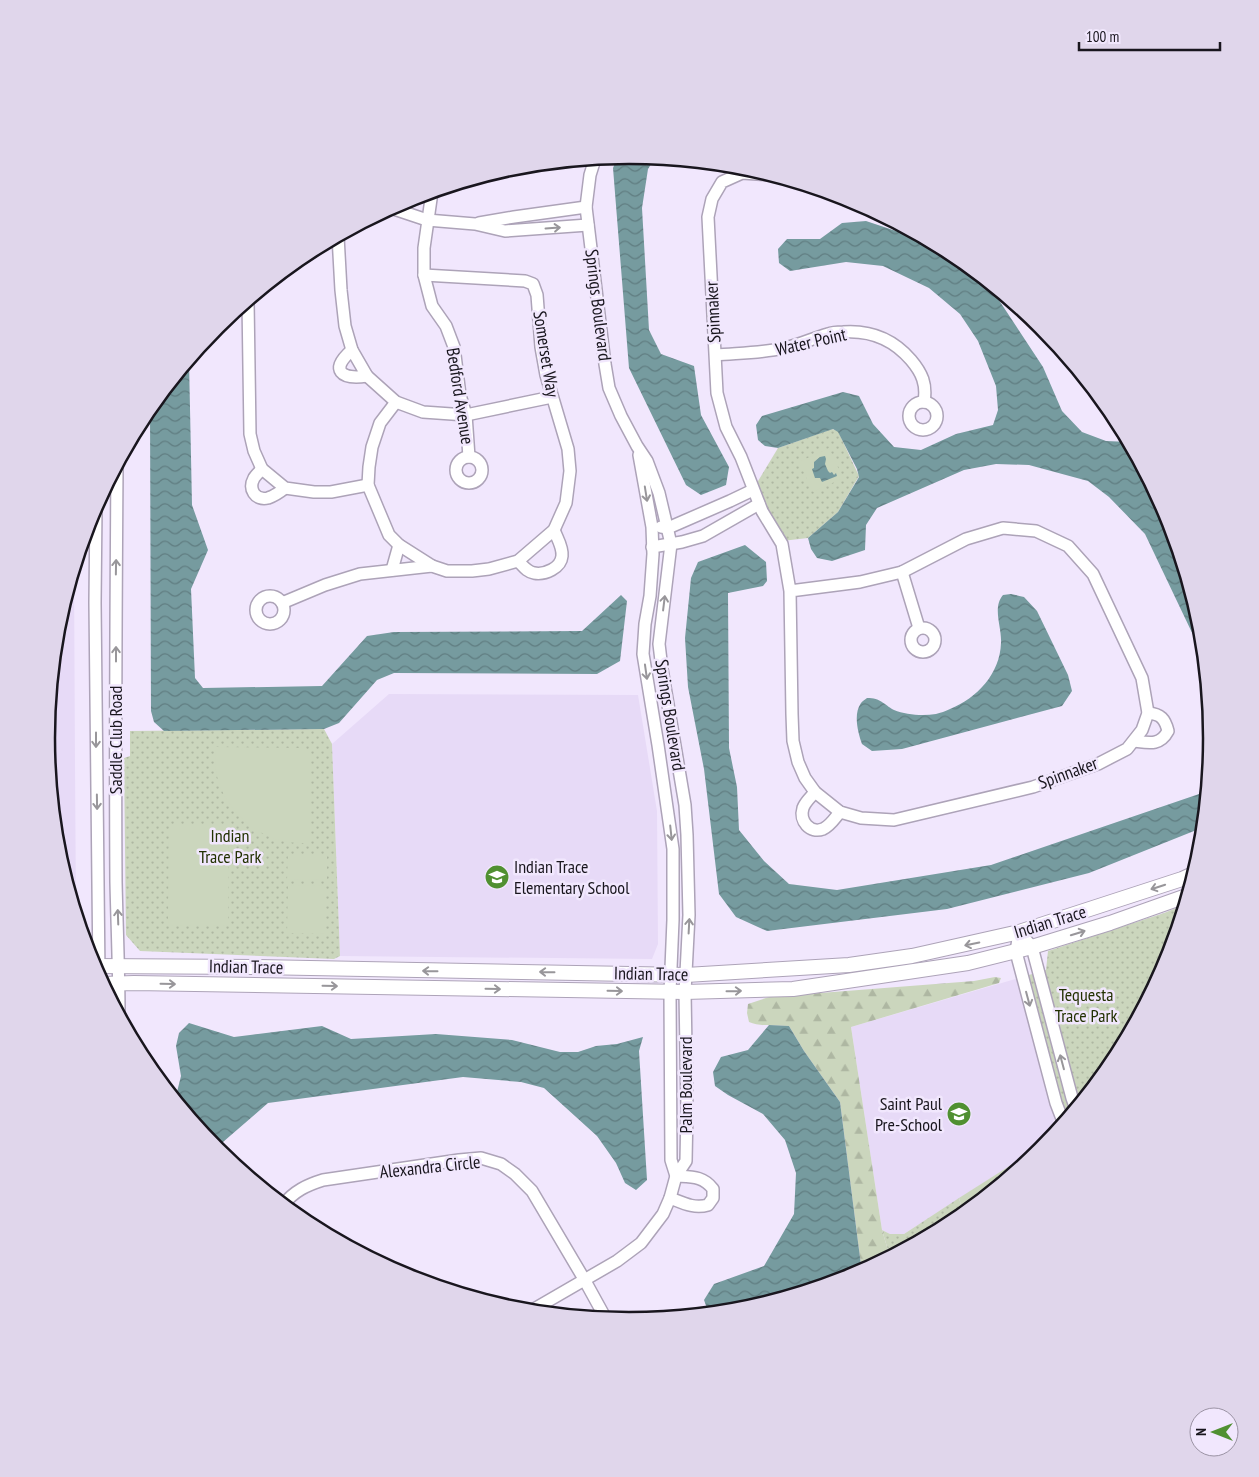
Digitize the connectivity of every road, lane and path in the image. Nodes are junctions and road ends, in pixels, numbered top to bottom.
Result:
1 (593, 165) edge
2 (739, 174) edge
3 (431, 200) edge
4 (586, 207) junction
5 (402, 212) edge
6 (427, 220) junction
7 (475, 224) junction
8 (588, 225) junction
9 (338, 243) edge
10 (424, 275) junction
11 (248, 310) edge
12 (352, 350) junction
13 (716, 355) junction
14 (367, 376) junction
15 (552, 397) junction
16 (396, 402) junction
17 (924, 402) dead end
18 (466, 415) junction
19 (637, 446) junction
20 (469, 457) dead end
21 (262, 469) junction
22 (117, 479) edge
23 (368, 485) junction
24 (285, 488) junction
25 (753, 490) junction
26 (761, 507) junction
27 (96, 527) edge
28 (652, 527) junction
29 (668, 528) junction
30 (554, 530) junction
31 (671, 544) junction
32 (400, 545) junction
33 (652, 547) junction
34 (518, 561) junction
35 (432, 566) junction
36 (392, 570) junction
37 (902, 572) junction
38 (790, 591) junction
39 (282, 603) dead end
40 (919, 628) dead end
41 (1148, 713) junction
42 (1135, 741) junction
43 (815, 792) junction
44 (840, 812) junction
45 (1187, 877) edge
46 (1181, 898) edge
47 (1019, 932) junction
48 (1032, 947) junction
49 (1016, 952) junction
50 (97, 953) edge
51 (119, 966) junction
52 (104, 969) edge
53 (670, 975) junction
54 (686, 975) junction
55 (110, 984) edge
56 (119, 984) junction
57 (670, 992) junction
58 (686, 992) junction
59 (119, 1002) edge
60 (1073, 1102) edge
61 (672, 1108) junction
62 (687, 1109) junction
63 (1061, 1117) edge
64 (676, 1176) junction
65 (670, 1198) junction
66 (288, 1200) edge
67 (584, 1279) junction
68 (540, 1306) edge
69 (602, 1312) edge

1 - 4 street, Springs Boulevard
2 - 13 street, Spinnaker
3 - 6 street, Bedford Avenue
4 - 7 street
4 - 8 street, Springs Boulevard
5 - 6 street
6 - 7 street
6 - 10 street, Bedford Avenue
7 -> 8 street
8 - 19 street, Springs Boulevard
9 - 12 street
10 - 15 street, Somerset Way
10 - 18 street, Bedford Avenue
11 - 21 street
12 - 14 street
12 - 14 street
13 - 17 street, Water Point
13 - 25 street, Spinnaker
14 - 16 street
15 - 18 street
15 - 30 street, Somerset Way
16 - 18 street
16 - 23 street
18 - 20 street, Bedford Avenue
19 -> 28 street, Springs Boulevard
19 - 29 street, Springs Boulevard
21 - 24 street
21 - 24 street
51 -> 22 street, Saddle Club Road
23 - 24 street
23 - 32 street
25 - 26 street, Spinnaker
25 - 29 street
26 - 31 street
26 - 38 street, Spinnaker
27 -> 50 street, Saddle Club Road
28 - 29 street
28 - 33 street, Springs Boulevard
29 - 31 street, Springs Boulevard
30 - 34 street, Somerset Way
30 - 34 street
31 - 33 street
54 -> 31 street, Springs Boulevard
32 - 35 street
32 - 36 street
33 -> 53 street, Springs Boulevard
34 - 35 street, Somerset Way
35 - 36 street, Somerset Way
36 - 39 street, Somerset Way
37 - 38 street
37 - 40 street
37 - 41 street
38 - 43 street, Spinnaker
41 - 42 street, Spinnaker
41 - 42 street
42 - 44 street, Spinnaker
43 - 44 street, Spinnaker
43 - 44 street
45 -> 47 main road, Indian Trace
48 -> 46 main road, Indian Trace
47 - 48 street
47 - 49 street
47 -> 54 main road, Indian Trace
48 - 49 main road, Indian Trace
60 -> 48 street
58 -> 49 main road, Indian Trace
49 -> 63 street
51 - 52 main road, Indian Trace
53 -> 51 main road, Indian Trace
51 - 56 street, Saddle Club Road
53 - 54 main road, Indian Trace
53 - 57 street, Springs Boulevard
54 - 58 street, Springs Boulevard
55 - 56 main road, Indian Trace
56 -> 57 main road, Indian Trace
56 - 59 street, Saddle Club Road
57 - 58 main road, Indian Trace
57 - 61 street, Palm Boulevard
58 - 62 street, Palm Boulevard
61 - 62 street
61 - 64 street, Palm Boulevard
62 - 64 street, Palm Boulevard
64 - 65 street, Palm Boulevard
64 - 65 street
65 - 67 street, Palm Boulevard
66 - 67 street, Alexandra Circle
67 - 68 street, Palm Boulevard
67 - 69 street, Alexandra Circle

